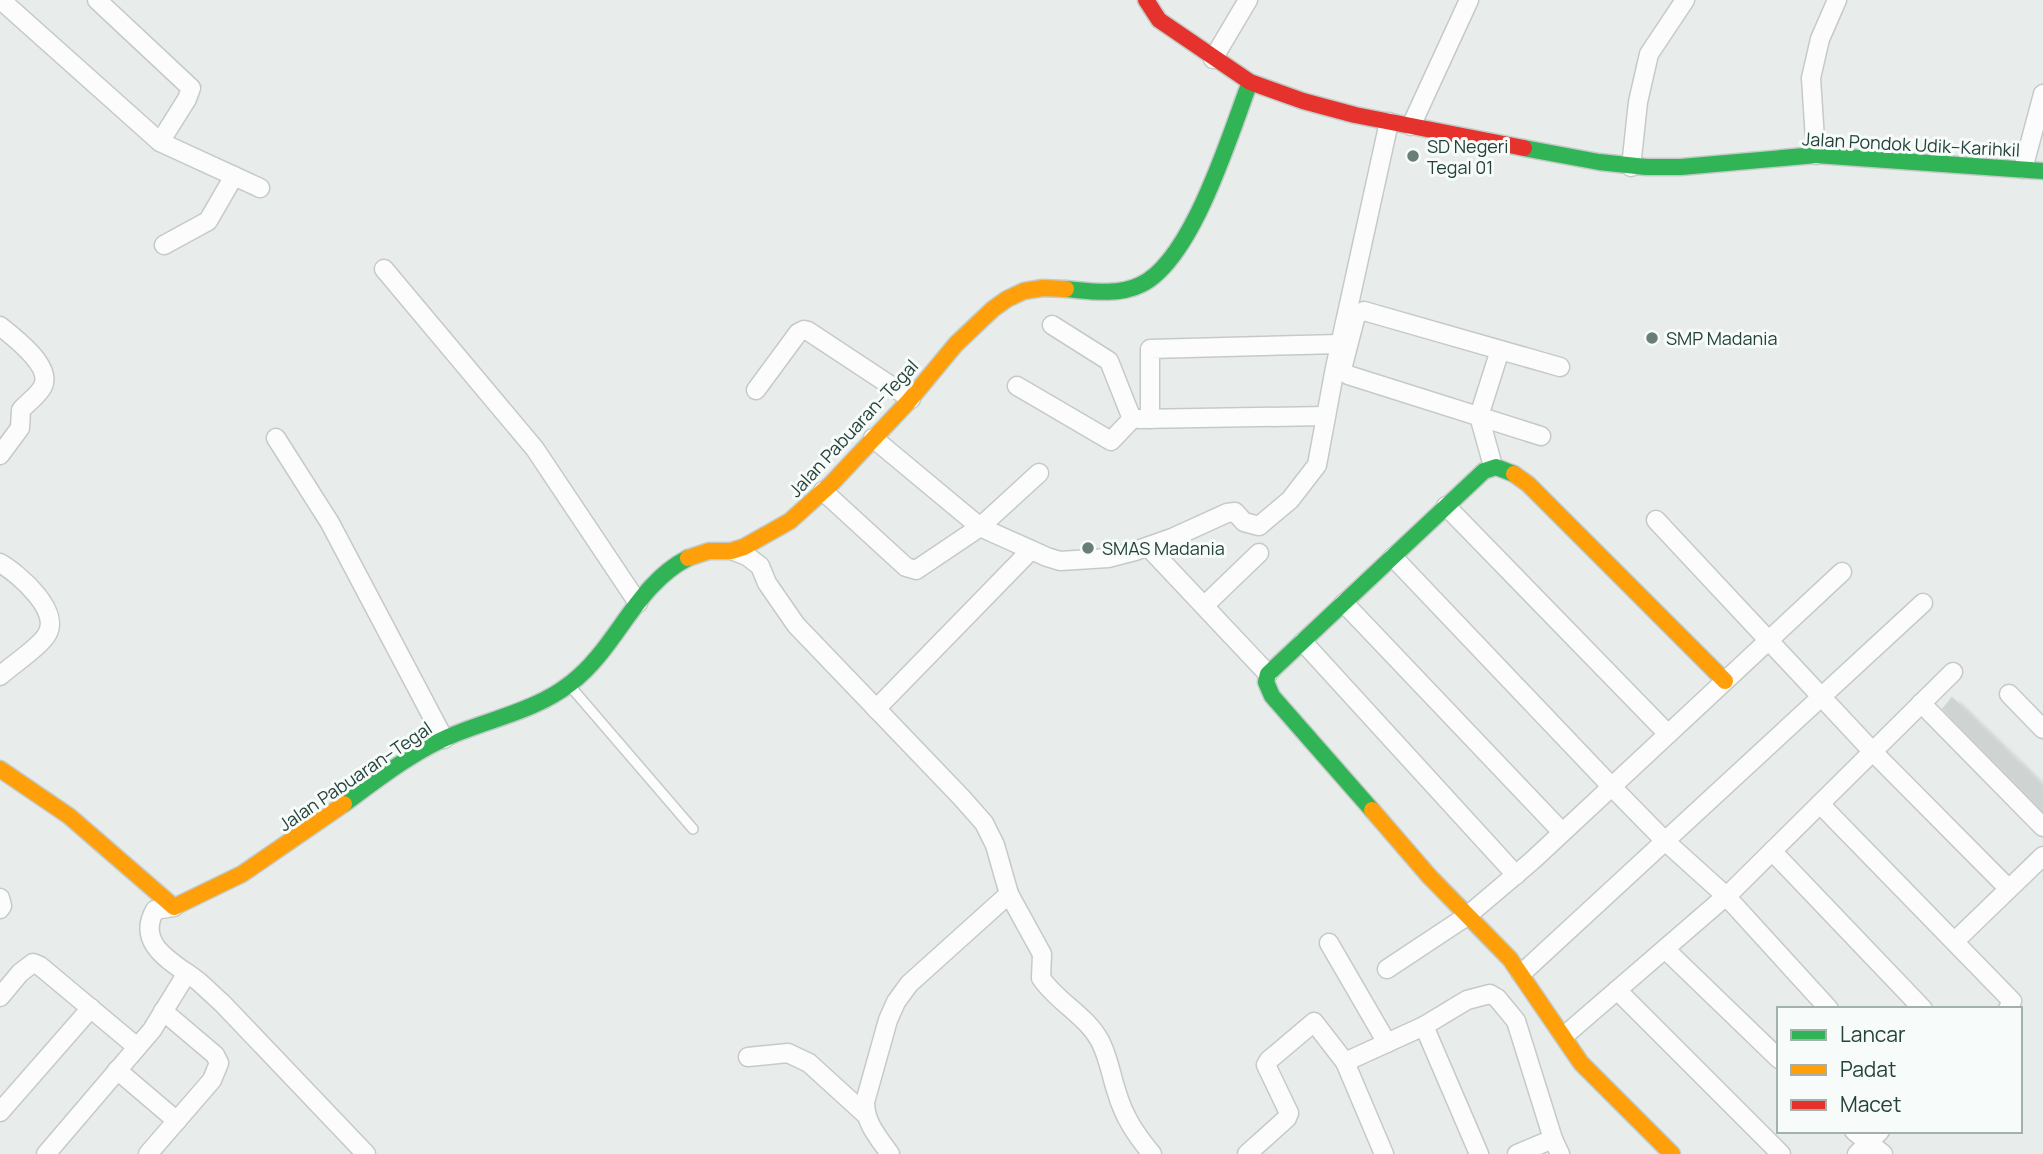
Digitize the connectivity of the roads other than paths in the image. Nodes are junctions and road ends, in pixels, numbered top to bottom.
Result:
1 (97, 0) edge
2 (1146, 0) edge
3 (1248, 0) edge
4 (1469, 0) edge
5 (1685, 0) edge
6 (1837, 0) edge
7 (9, 3) edge
8 (1213, 59) junction
9 (1250, 82) junction
10 (2043, 94) edge
11 (1389, 122) junction
12 (1410, 126) junction
13 (160, 142) junction
14 (1816, 155) junction
15 (1631, 167) junction
16 (2023, 169) junction
17 (2043, 171) edge
18 (234, 176) junction
19 (260, 188) dead end
20 (164, 245) dead end
21 (384, 269) dead end
22 (1052, 325) dead end
23 (0, 326) edge
24 (1340, 344) junction
25 (1500, 350) junction
26 (1560, 367) dead end
27 (1017, 386) dead end
28 (756, 390) dead end
29 (911, 399) junction
30 (1326, 416) junction
31 (1479, 416) junction
32 (1132, 419) junction
33 (1150, 419) junction
34 (1541, 436) dead end
35 (276, 438) dead end
36 (873, 438) junction
37 (0, 455) edge
38 (1493, 466) junction
39 (1039, 473) dead end
40 (823, 491) junction
41 (1446, 506) junction
42 (1656, 520) dead end
43 (980, 527) junction
44 (1031, 550) junction
45 (734, 551) junction
46 (1153, 552) dead end
47 (1259, 553) dead end
48 (1393, 557) junction
49 (0, 564) edge
50 (1842, 572) dead end
51 (638, 603) junction
52 (1344, 603) junction
53 (1923, 603) dead end
54 (1204, 606) junction
55 (1770, 639) junction
56 (1303, 642) junction
57 (1953, 672) dead end
58 (1268, 674) junction
59 (0, 676) edge
60 (1725, 681) junction
61 (569, 685) junction
62 (2009, 694) dead end
63 (1821, 697) junction
64 (1921, 703) junction
65 (876, 709) junction
66 (2043, 729) edge
67 (1668, 734) junction
68 (444, 739) junction
69 (1873, 751) junction
70 (0, 769) edge
71 (1612, 787) junction
72 (1820, 804) junction
73 (2043, 827) edge
74 (693, 829) dead end
75 (1562, 832) junction
76 (1665, 841) junction
77 (1772, 851) junction
78 (2043, 856) edge
79 (1516, 875) junction
80 (2008, 888) junction
81 (1009, 894) junction
82 (1726, 896) junction
83 (0, 898) edge
84 (174, 908) junction
85 (0, 909) edge
86 (1467, 916) junction
87 (1955, 942) junction
88 (1329, 943) dead end
89 (1665, 949) junction
90 (1387, 969) dead end
91 (187, 973) junction
92 (1521, 974) junction
93 (1617, 990) junction
94 (0, 998) edge
95 (1827, 1007) edge
96 (1921, 1007) edge
97 (2009, 1007) edge
98 (91, 1008) junction
99 (163, 1011) junction
100 (1424, 1026) junction
101 (1564, 1036) junction
102 (1387, 1043) junction
103 (137, 1047) junction
104 (1777, 1057) edge
105 (748, 1058) dead end
106 (1345, 1062) junction
107 (117, 1070) junction
108 (0, 1112) edge
109 (865, 1114) junction
110 (177, 1121) junction
111 (1865, 1140) edge
112 (1556, 1147) edge
113 (46, 1154) edge
114 (148, 1154) edge
115 (366, 1154) edge
116 (890, 1154) edge
117 (1152, 1154) edge
118 (1247, 1154) edge
119 (1384, 1154) edge
120 (1479, 1154) edge
121 (1517, 1154) edge
122 (1672, 1154) edge
123 (1781, 1154) edge
124 (1882, 1154) edge

1 - 13 street
2 - 8 street, Jalan Pondok Udik–Karihkil
3 - 8 street
4 - 12 street
5 - 15 street
6 - 14 street
7 - 13 street
8 - 9 street, Jalan Pondok Udik–Karihkil
9 - 11 street, Jalan Pondok Udik–Karihkil
9 - 29 street, Jalan Pabuaran–Tegal
10 - 16 street
11 - 12 street, Jalan Pondok Udik–Karihkil
11 - 24 street
12 - 15 street, Jalan Pondok Udik–Karihkil
13 - 18 street
14 - 15 street, Jalan Pondok Udik–Karihkil
14 - 16 street, Jalan Pondok Udik–Karihkil
16 - 17 street, Jalan Pondok Udik–Karihkil
18 - 19 street
18 - 20 street
21 - 51 street
22 - 32 street
23 - 37 street
24 - 30 street
24 - 33 street
25 - 26 street
25 - 31 street
25 - 31 street
27 - 32 street
28 - 29 street
29 - 36 street, Jalan Pabuaran–Tegal
30 - 33 street
30 - 44 street
31 - 34 street
31 - 38 street
32 - 33 street
35 - 68 street
36 - 40 street, Jalan Pabuaran–Tegal
36 - 43 street
38 - 41 street
38 - 60 street
39 - 43 street
40 - 43 street
40 - 45 street, Jalan Pabuaran–Tegal
41 - 48 street
41 - 67 street
42 - 55 street
43 - 44 street
44 - 65 street
45 - 51 street, Jalan Pabuaran–Tegal
45 - 65 street
46 - 54 street
47 - 54 street
48 - 52 street
48 - 71 street
49 - 59 street
50 - 55 street
51 - 61 street, Jalan Pabuaran–Tegal
52 - 56 street
52 - 75 street
53 - 63 street
54 - 58 street
55 - 60 street
55 - 63 street
56 - 58 street
56 - 79 street
57 - 64 street
58 - 86 street
60 - 67 street
61 - 68 street, Jalan Pabuaran–Tegal
61 - 74 lane
62 - 66 street
63 - 69 street
63 - 76 street
64 - 69 street
64 - 73 street
65 - 81 street
67 - 71 street
68 - 84 street, Jalan Pabuaran–Tegal
69 - 72 street
69 - 80 street
70 - 84 street
71 - 75 street
71 - 76 street
72 - 77 street
72 - 87 street
75 - 79 street
76 - 82 street
76 - 92 street
77 - 82 street
77 - 96 street
78 - 80 street
79 - 86 street
80 - 87 street
81 - 109 street
81 - 117 street
82 - 89 street
82 - 95 street
83 - 85 street
84 - 91 street
86 - 90 street
86 - 92 street
87 - 97 street
88 - 102 street
89 - 93 street
89 - 104 street
91 - 99 street
91 - 115 street
92 - 101 street
93 - 101 street
93 - 123 street
94 - 98 street
98 - 103 street
98 - 108 street
99 - 103 street
99 - 110 street
100 - 102 street
100 - 112 street
100 - 120 street
101 - 122 street
102 - 106 street
103 - 107 street
105 - 109 street
106 - 118 street
106 - 119 street
107 - 110 street
107 - 113 street
109 - 116 street
110 - 114 street
111 - 124 street
112 - 121 street

